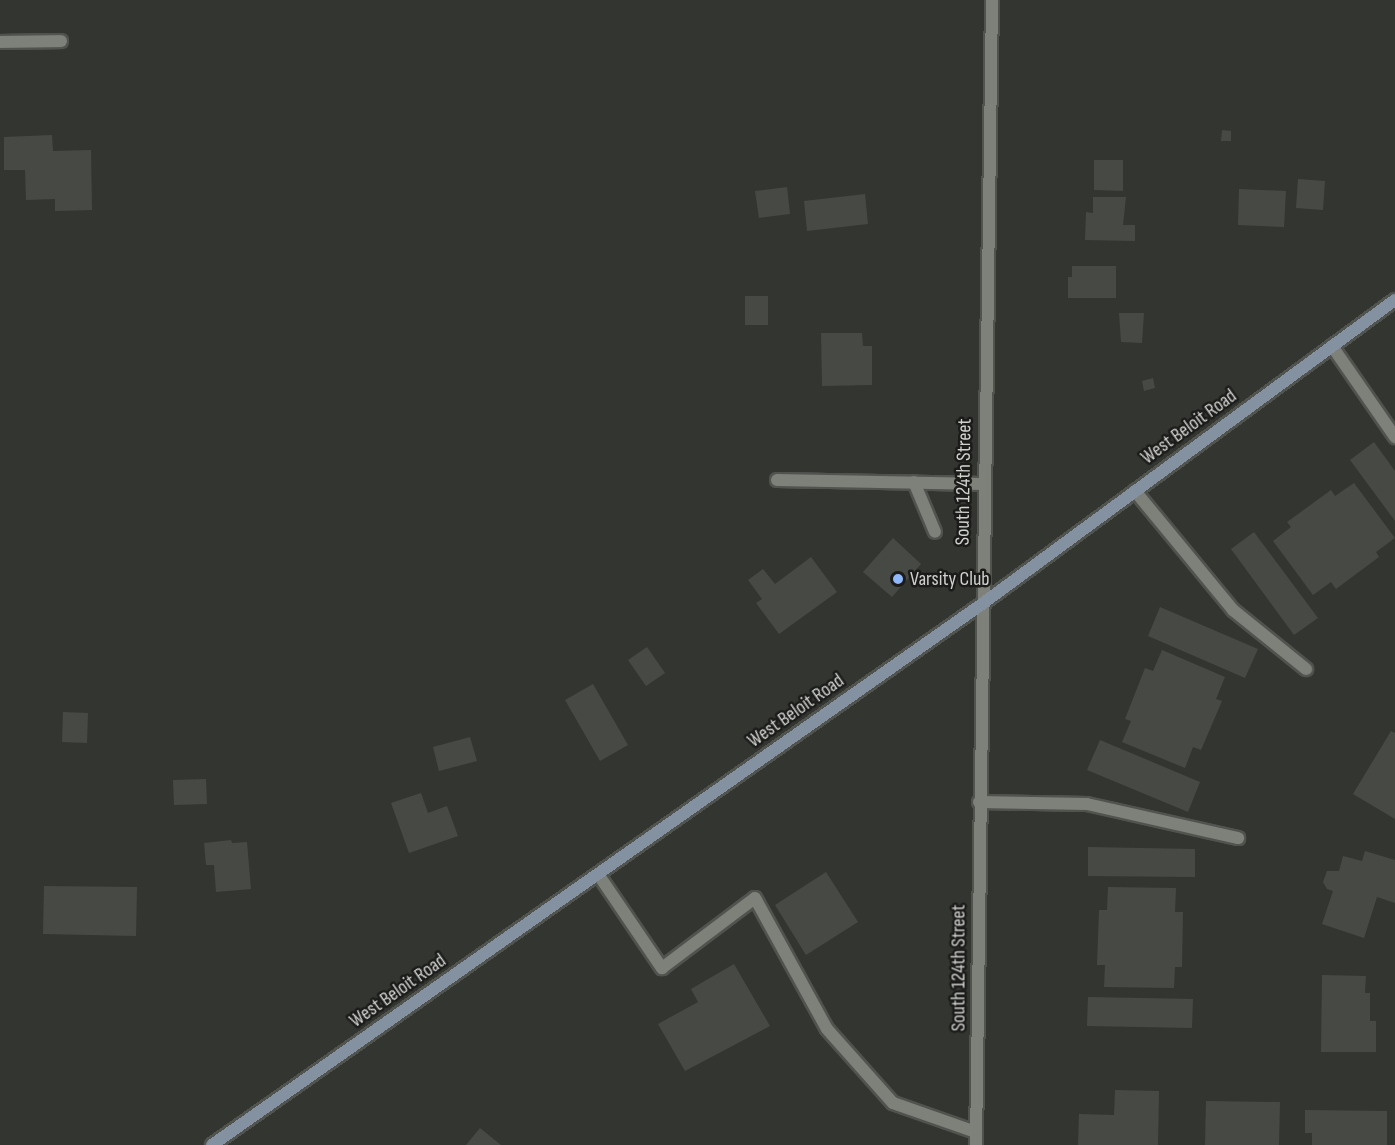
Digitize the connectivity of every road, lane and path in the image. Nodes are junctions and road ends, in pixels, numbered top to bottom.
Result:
1 (992, 0) edge
2 (61, 41) dead end
3 (0, 42) edge
4 (1395, 300) edge
5 (1332, 346) junction
6 (1395, 436) edge
7 (777, 480) dead end
8 (914, 482) junction
9 (983, 484) junction
10 (1136, 491) junction
11 (935, 531) dead end
12 (982, 604) junction
13 (1306, 669) dead end
14 (979, 802) junction
15 (1238, 838) dead end
16 (598, 874) junction
17 (976, 1132) junction
18 (212, 1145) edge
19 (976, 1145) edge

1 - 9 street, South 124th Street
2 - 3 street
4 - 5 main road, West Beloit Road
5 - 6 street
5 - 10 main road, West Beloit Road
7 - 8 street
8 - 9 street
8 - 11 street
9 - 12 street, South 124th Street
10 - 12 main road, West Beloit Road
10 - 13 street
12 - 14 street, South 124th Street
12 - 16 main road, West Beloit Road
14 - 15 street
14 - 17 street, South 124th Street
16 - 17 street
16 - 18 main road, West Beloit Road
17 - 19 street, South 124th Street

